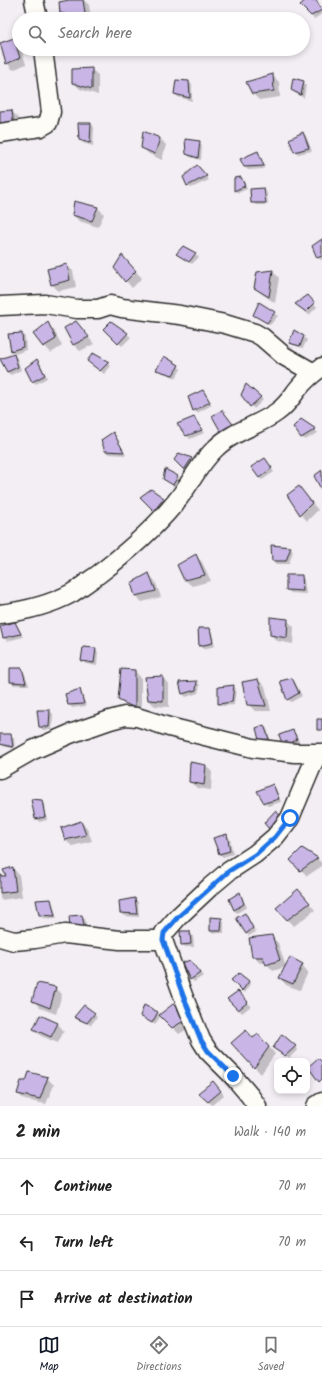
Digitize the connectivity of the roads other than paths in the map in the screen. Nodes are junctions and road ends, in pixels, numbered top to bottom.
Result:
1 (34, 0) edge
2 (37, 12) edge
3 (44, 56) edge
4 (0, 133) edge
5 (0, 306) edge
6 (318, 370) edge
7 (0, 614) edge
8 (319, 754) edge
9 (0, 769) edge
10 (0, 937) edge
11 (163, 940) junction
12 (322, 1102) edge
13 (257, 1106) edge
14 (316, 1106) edge

1 - 2 street
3 - 4 street
5 - 6 street
6 - 7 street
8 - 9 street
8 - 11 street
10 - 11 street
11 - 13 street
12 - 14 street

